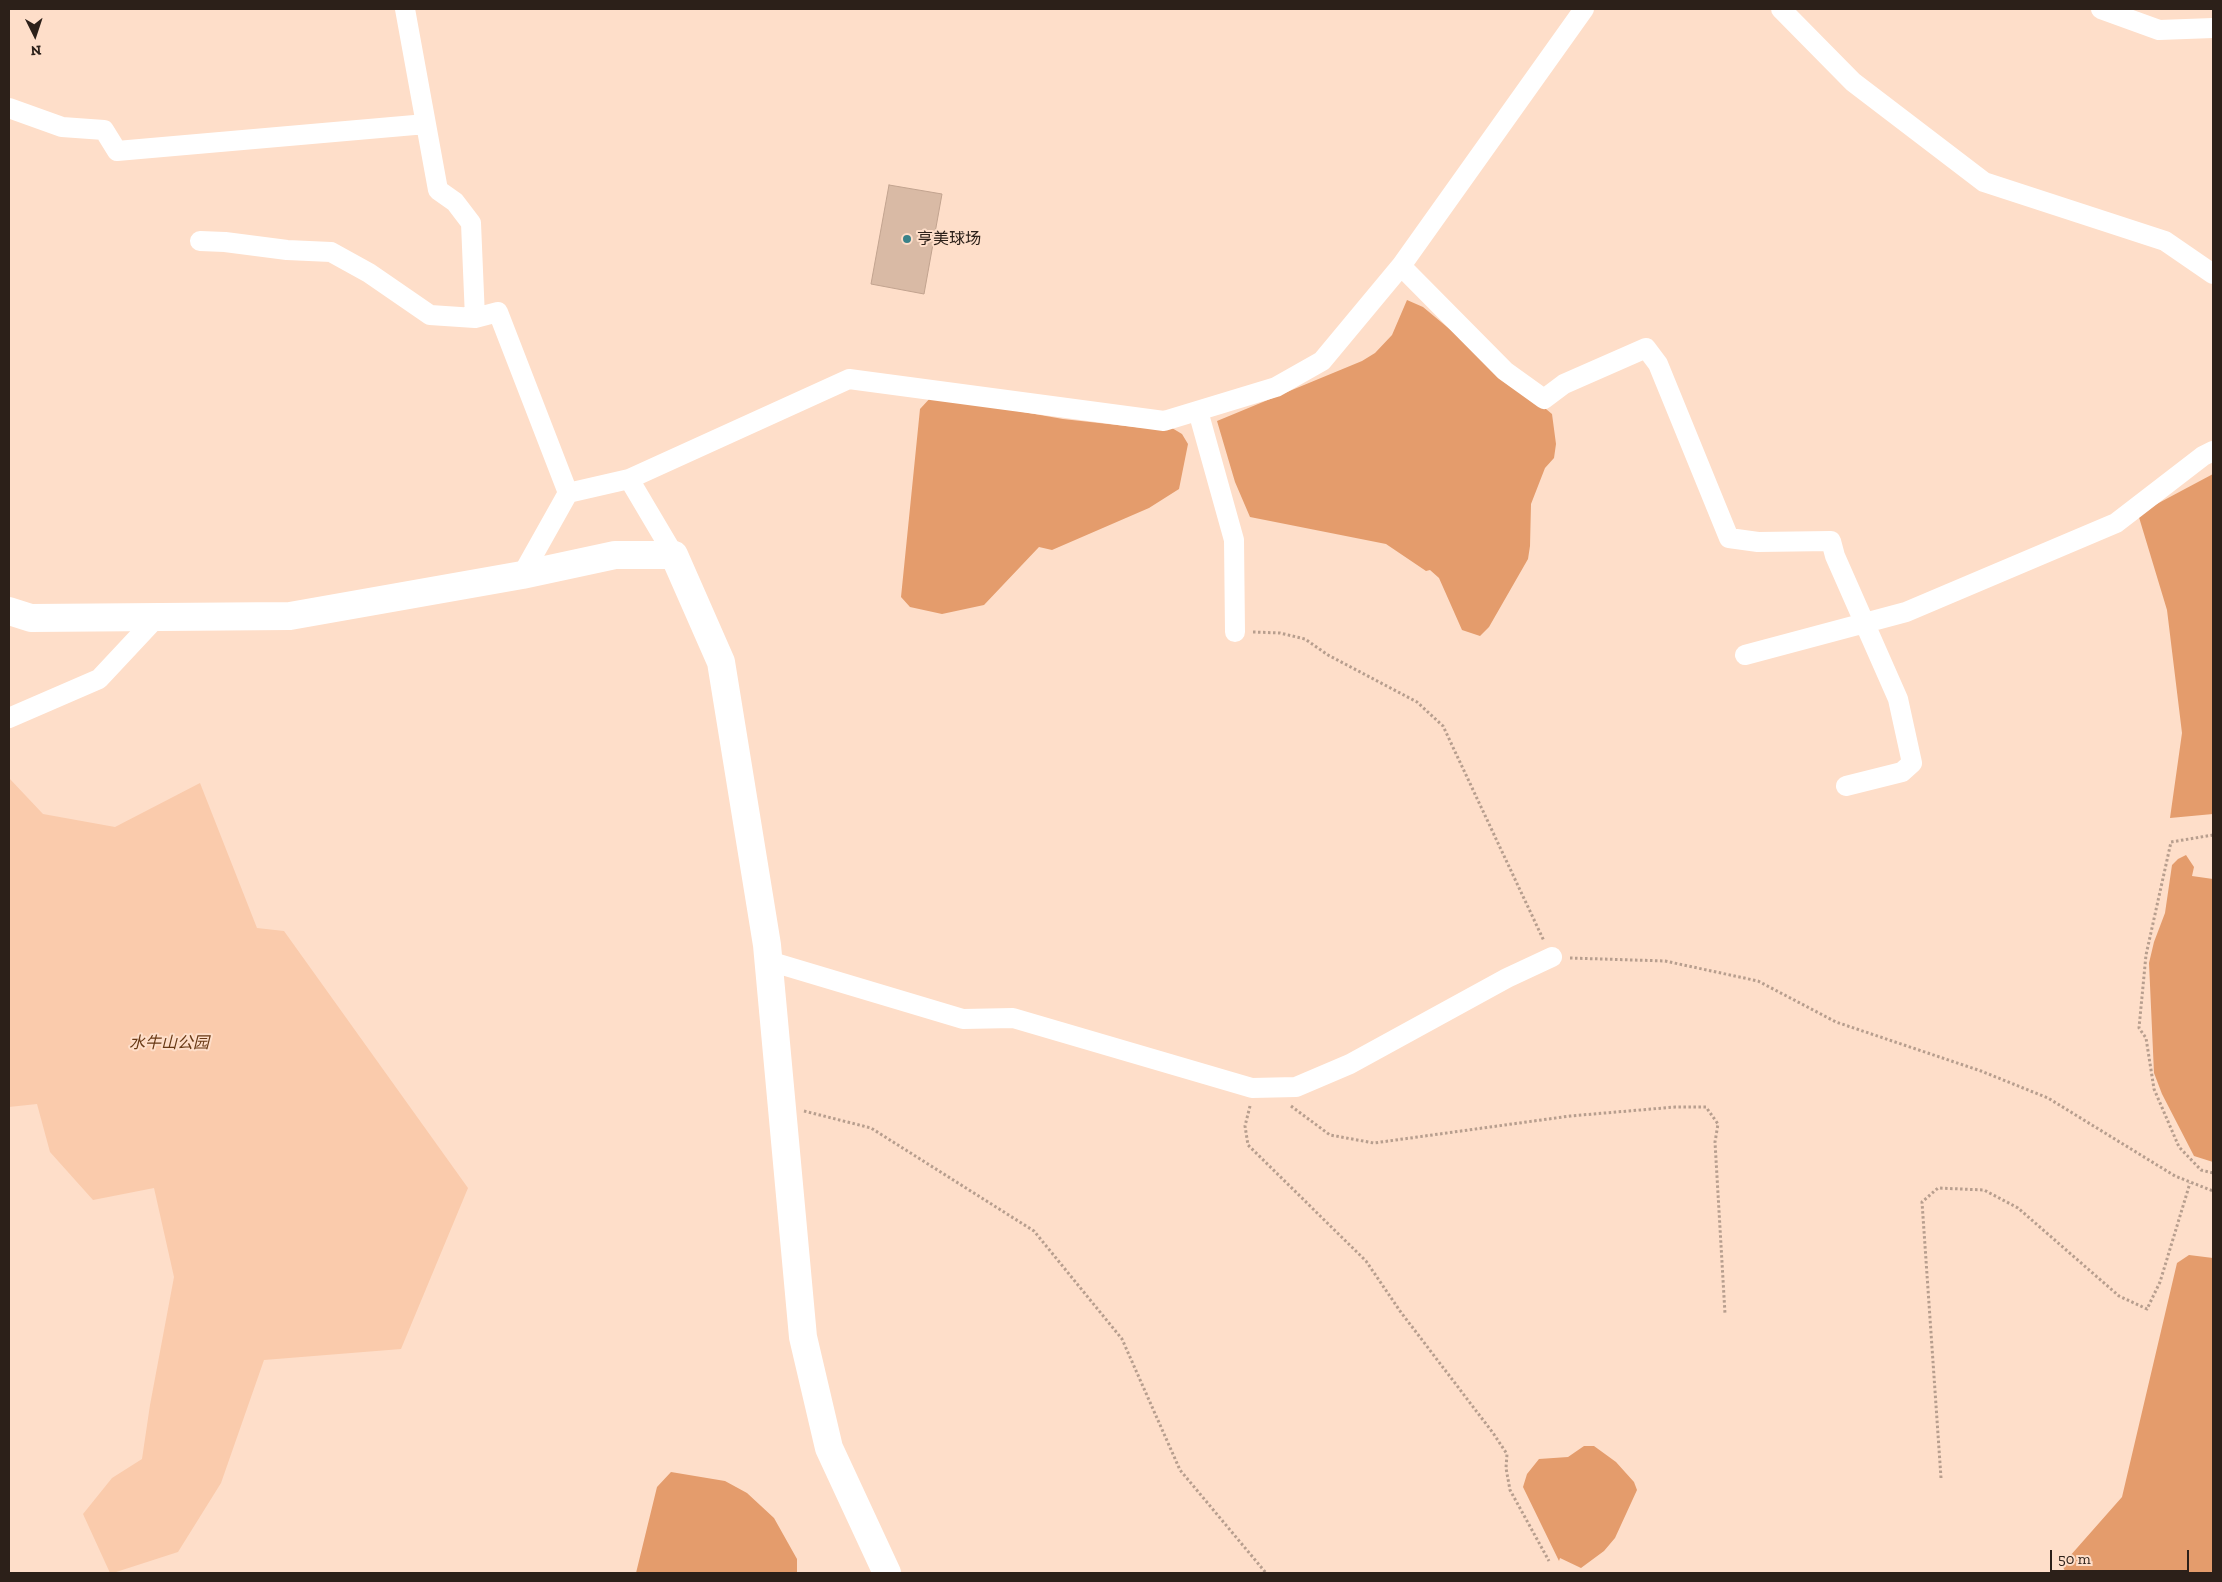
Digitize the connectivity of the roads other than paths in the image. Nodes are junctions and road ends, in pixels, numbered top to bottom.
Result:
1 (405, 9) edge
2 (1584, 9) edge
3 (1782, 9) edge
4 (2101, 9) edge
5 (2213, 28) edge
6 (9, 108) edge
7 (426, 124) junction
8 (200, 242) dead end
9 (1401, 266) junction
10 (2213, 274) edge
11 (475, 318) junction
12 (1198, 411) junction
13 (2213, 451) edge
14 (629, 479) junction
15 (568, 492) junction
16 (674, 555) junction
17 (522, 576) junction
18 (9, 611) edge
19 (157, 617) junction
20 (1865, 623) junction
21 (1235, 632) road end
22 (1745, 655) dead end
23 (9, 718) edge
24 (1846, 786) dead end
25 (1552, 957) road end
26 (768, 962) junction
27 (887, 1573) edge

1 - 7 street
2 - 9 street
3 - 10 street
4 - 5 street
6 - 7 street
7 - 11 street
8 - 11 street
9 - 12 street
9 - 20 street
11 - 15 street
12 - 14 street
12 - 21 street
13 - 20 street
14 - 15 street
14 - 16 street
15 - 17 street
16 - 17 street
16 - 26 street
17 - 19 street
18 - 19 street
19 - 23 street
20 - 22 street
20 - 24 street
25 - 26 street
26 - 27 street

